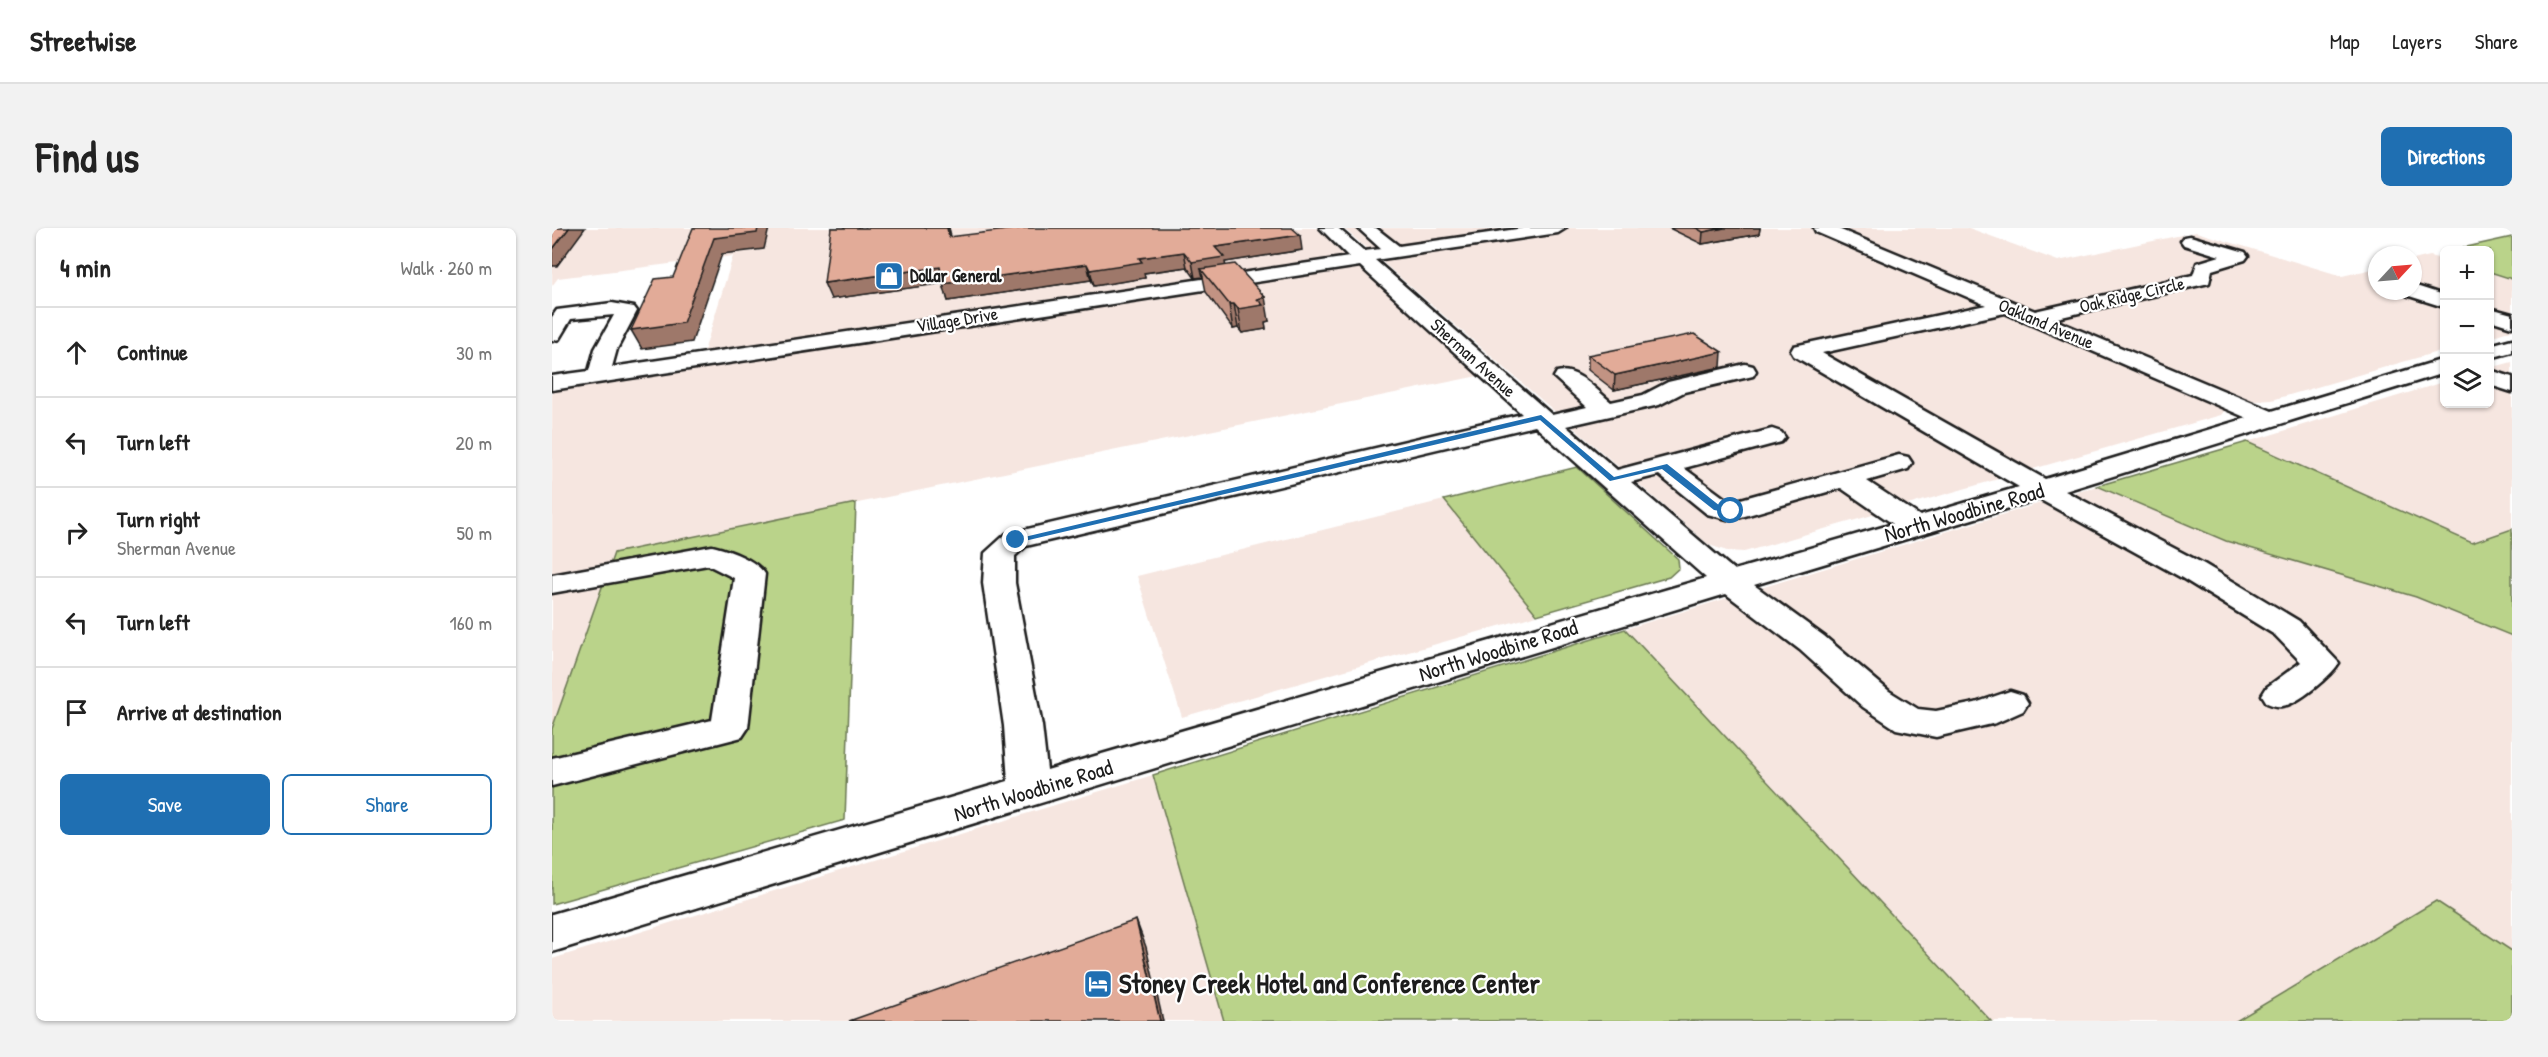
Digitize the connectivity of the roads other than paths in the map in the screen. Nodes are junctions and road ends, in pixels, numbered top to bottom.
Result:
1 (1366, 228) edge
2 (1557, 228) edge
3 (1822, 228) edge
4 (1329, 236) edge
5 (2190, 241) dead end
6 (1396, 252) junction
7 (1362, 258) junction
8 (2098, 283) dead end
9 (2141, 294) junction
10 (2422, 294) edge
11 (2011, 299) junction
12 (2442, 300) edge
13 (2494, 315) edge
14 (2032, 318) junction
15 (2512, 321) edge
16 (552, 335) edge
17 (2512, 345) edge
18 (2494, 351) edge
19 (2440, 368) edge
20 (1745, 371) dead end
21 (599, 375) junction
22 (1565, 377) dead end
23 (2494, 378) edge
24 (552, 383) edge
25 (2512, 385) edge
26 (1606, 410) junction
27 (2270, 419) junction
28 (1545, 420) junction
29 (1772, 437) dead end
30 (1899, 463) dead end
31 (1664, 466) junction
32 (1845, 478) junction
33 (1612, 479) junction
34 (2042, 489) junction
35 (1915, 526) junction
36 (1728, 581) junction
37 (552, 584) edge
38 (2280, 695) dead end
39 (2010, 703) dead end
40 (552, 772) edge
41 (1029, 791) junction
42 (552, 933) edge

1 - 6 street
2 - 6 street, Village Drive
3 - 11 street, Oakland Avenue
4 - 7 street, Sherman Avenue
5 - 9 street, Oak Ridge Circle
6 - 7 street, Village Drive
7 - 21 street, Village Drive
7 - 28 street, Sherman Avenue
8 - 9 street
9 - 14 street, Oak Ridge Circle
10 - 12 street
11 - 14 street, Oakland Avenue
11 - 34 street
13 - 15 street
14 - 27 street, Oakland Avenue
16 - 21 street
17 - 18 street
19 - 27 street, North Woodbine Road
20 - 26 street
21 - 24 street, Village Drive
22 - 26 street
23 - 25 street
26 - 28 street
27 - 34 street, North Woodbine Road
28 - 33 street, Sherman Avenue
28 - 41 street
29 - 31 street
30 - 32 street
31 - 32 street
31 - 33 street
32 - 35 street
33 - 36 street, Sherman Avenue
34 - 35 street, North Woodbine Road
34 - 38 street
35 - 36 street, North Woodbine Road
36 - 39 street, Sherman Avenue
36 - 41 street, North Woodbine Road
37 - 40 street
41 - 42 street, North Woodbine Road

